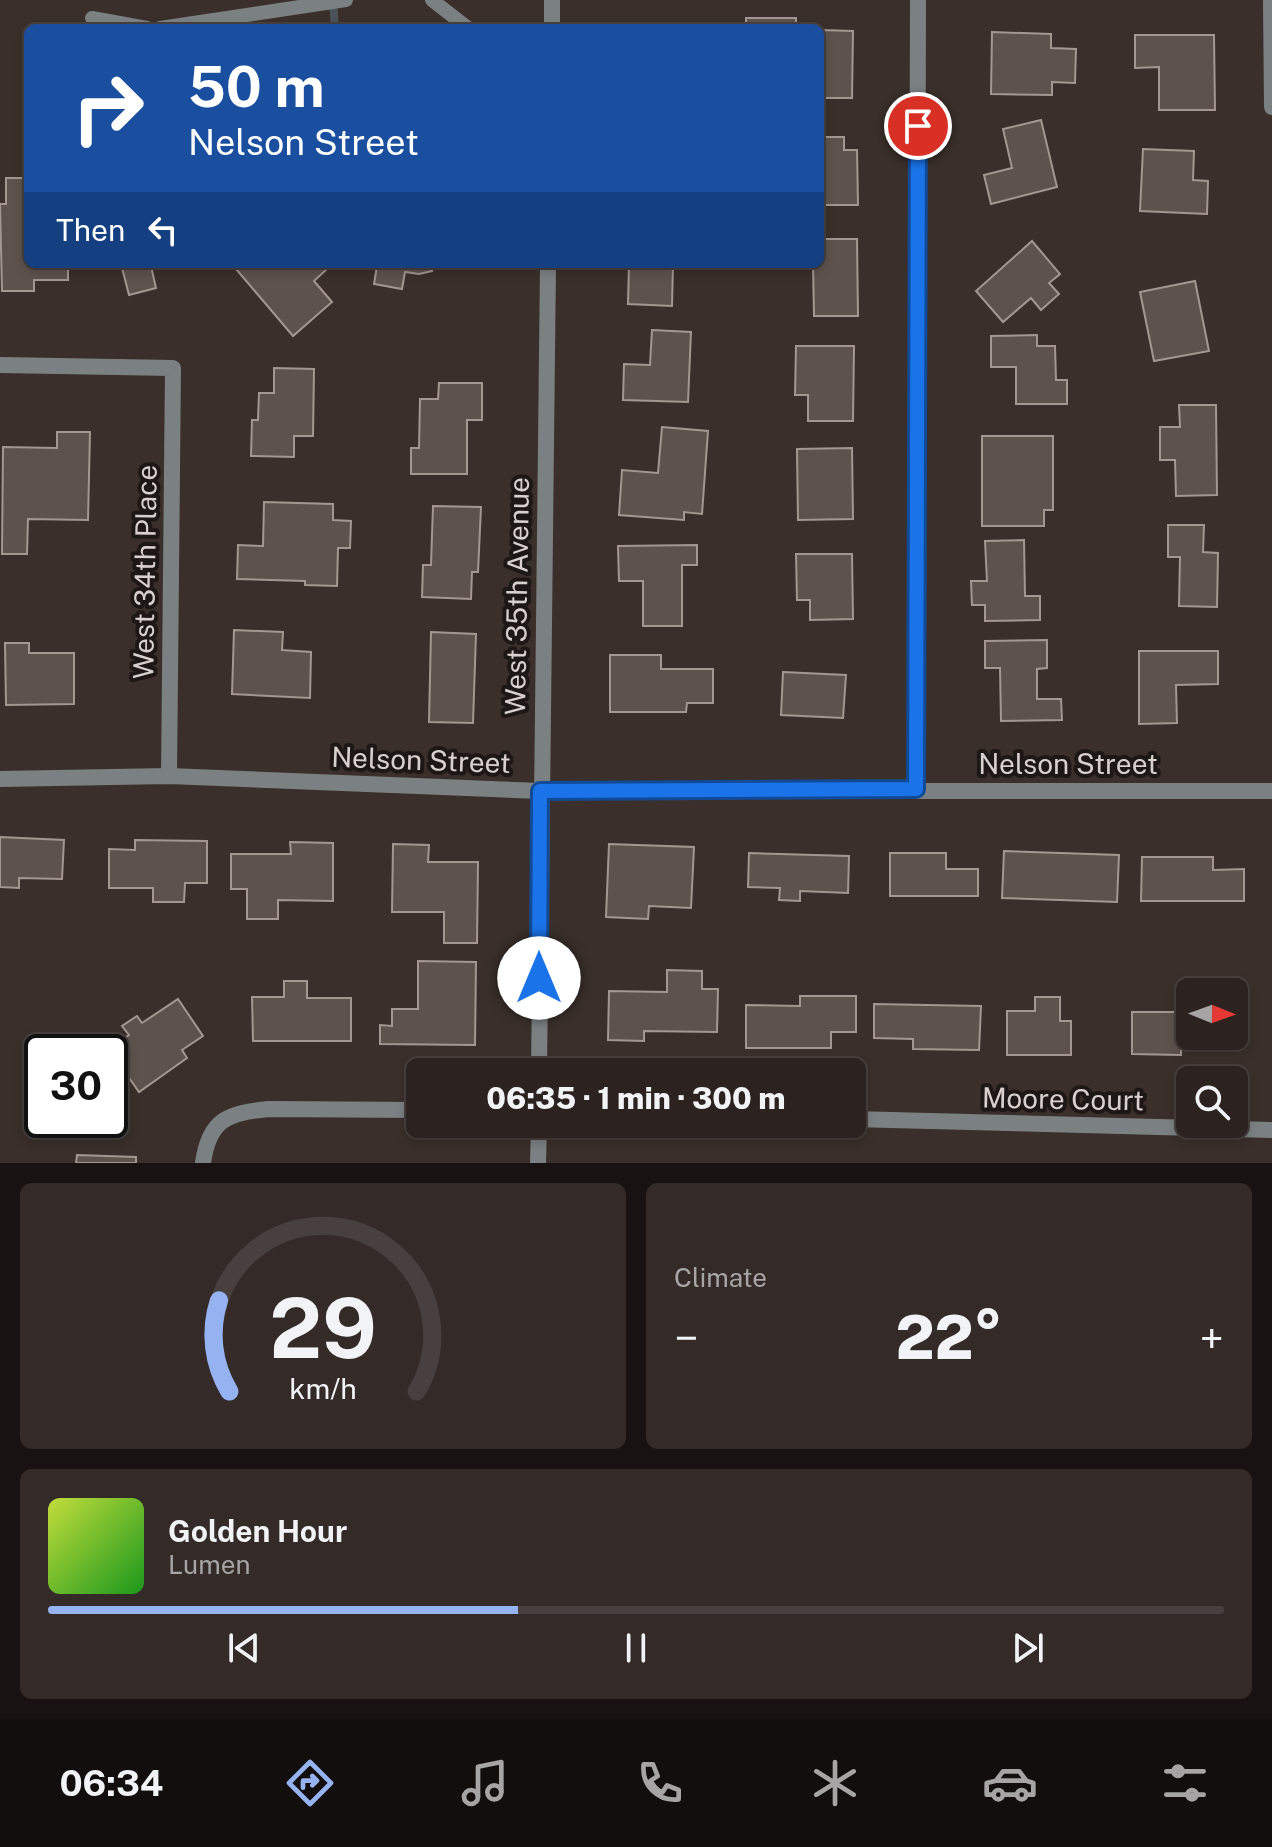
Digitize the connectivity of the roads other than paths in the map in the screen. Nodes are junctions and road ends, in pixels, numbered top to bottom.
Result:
1 (346, 0) edge
2 (432, 0) edge
3 (552, 0) edge
4 (918, 0) edge
5 (1271, 0) edge
6 (92, 18) dead end
7 (125, 24) edge
8 (188, 24) edge
9 (463, 24) edge
10 (552, 24) edge
11 (1272, 107) edge
12 (548, 268) edge
13 (0, 365) edge
14 (169, 776) junction
15 (0, 779) edge
16 (916, 789) junction
17 (540, 791) junction
18 (1272, 791) edge
19 (539, 1058) edge
20 (406, 1110) edge
21 (866, 1119) edge
22 (1272, 1130) edge
23 (539, 1138) edge
24 (203, 1163) edge
25 (538, 1163) edge

1 - 8 lane
2 - 9 lane
3 - 10 street
4 - 16 street
5 - 11 street
6 - 7 lane
12 - 17 street, West 35th Avenue
13 - 14 street, West 34th Place
14 - 15 street, Nelson Street
14 - 17 street, Nelson Street
16 - 17 street, Nelson Street
16 - 18 street, Nelson Street
17 - 19 street, West 35th Avenue
20 - 24 street
21 - 22 street, Moore Court
23 - 25 street

